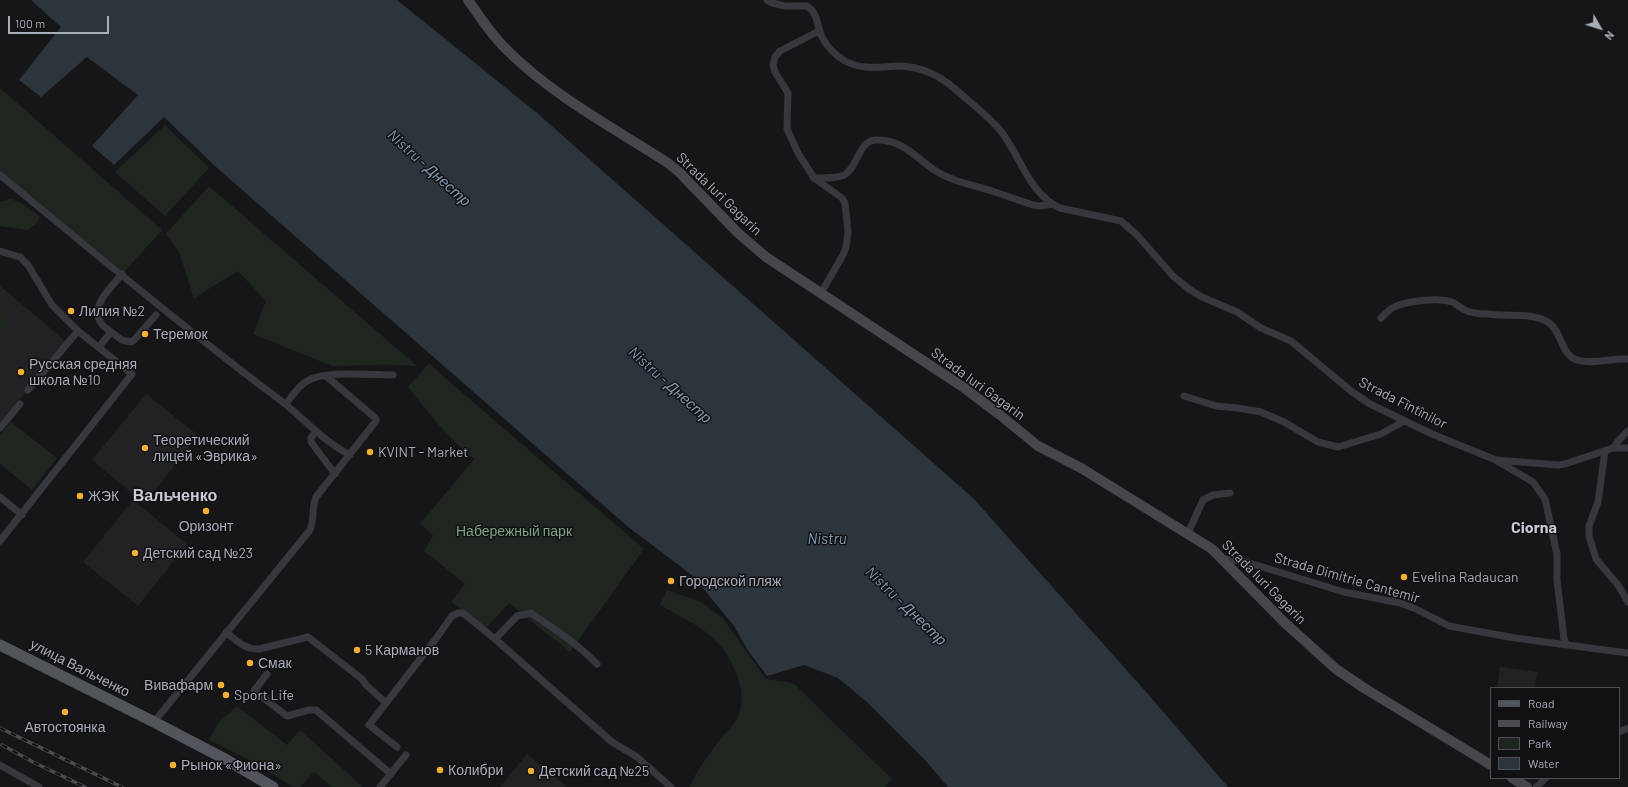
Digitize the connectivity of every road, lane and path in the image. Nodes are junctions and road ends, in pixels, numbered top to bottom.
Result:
1 (468, 0) edge
2 (767, 0) edge
3 (819, 31) junction
4 (0, 175) edge
5 (814, 178) junction
6 (1053, 204) junction
7 (0, 251) edge
8 (122, 274) junction
9 (821, 292) junction
10 (156, 315) dead end
11 (1381, 318) dead end
12 (78, 331) junction
13 (111, 332) junction
14 (99, 347) junction
15 (1628, 358) edge
16 (392, 375) dead end
17 (326, 376) junction
18 (28, 390) dead end
19 (1184, 396) dead end
20 (20, 404) dead end
21 (286, 404) junction
22 (1404, 421) junction
23 (0, 428) edge
24 (316, 430) junction
25 (1628, 431) edge
26 (1613, 448) junction
27 (1628, 448) edge
28 (1605, 451) junction
29 (350, 455) junction
30 (1496, 460) junction
31 (335, 474) junction
32 (1230, 493) dead end
33 (0, 498) edge
34 (22, 515) junction
35 (1188, 533) junction
36 (0, 541) edge
37 (1224, 559) junction
38 (1628, 602) edge
39 (226, 632) junction
40 (495, 639) junction
41 (1566, 644) junction
42 (0, 645) edge
43 (1628, 653) edge
44 (597, 664) dead end
45 (267, 674) dead end
46 (386, 703) junction
47 (154, 722) junction
48 (397, 747) dead end
49 (406, 755) dead end
50 (0, 765) edge
51 (1490, 765) edge
52 (391, 774) junction
53 (1514, 779) edge
54 (1545, 779) edge
55 (39, 787) edge
56 (274, 787) edge
57 (380, 787) edge
58 (670, 787) edge
59 (1527, 787) edge
60 (1536, 787) edge

1 - 9 main road, Strada Iuri Gagarin
2 - 3 street
3 - 5 street
3 - 6 street
4 - 8 street
5 - 6 street
5 - 9 street
6 - 22 street, Strada Fîntînilor
7 - 12 street
8 - 13 street
8 - 21 street
9 - 35 main road, Strada Iuri Gagarin
10 - 13 street
11 - 15 street
12 - 14 street
12 - 18 street
13 - 14 street
14 - 34 street
16 - 17 street
17 - 21 street
17 - 29 street
19 - 22 street
20 - 23 street
21 - 24 street
22 - 30 street, Strada Fîntînilor
24 - 29 street
24 - 31 street
25 - 26 street, Strada Fîntînilor
26 - 27 street, Strada Fîntînilor
26 - 28 street, Strada Fîntînilor
28 - 30 street, Strada Fîntînilor
28 - 38 street
29 - 31 street
30 - 41 street
31 - 39 street
32 - 35 street
33 - 34 street
34 - 36 street
35 - 37 main road, Strada Iuri Gagarin
37 - 41 street, Strada Dimitrie Cantemir
37 - 51 main road, Strada Iuri Gagarin
39 - 46 street
39 - 47 street
40 - 44 street
40 - 46 street
40 - 58 street
41 - 43 street, Strada Dimitrie Cantemir
42 - 47 main road, улица Вальченко
45 - 52 street
46 - 48 street
47 - 56 main road, улица Вальченко
49 - 52 street
50 - 55 street
52 - 57 street
53 - 59 main road
54 - 60 street

